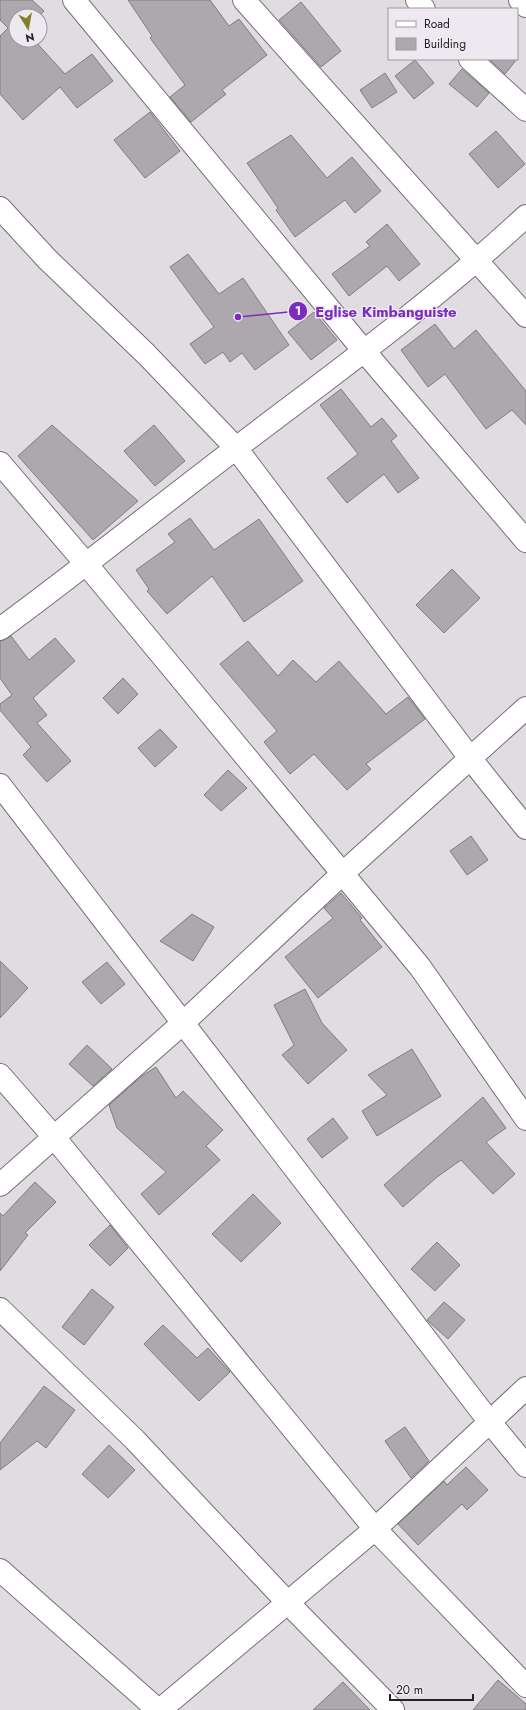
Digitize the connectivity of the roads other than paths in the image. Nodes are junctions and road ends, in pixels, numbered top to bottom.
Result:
1 (74, 0) edge
2 (244, 0) edge
3 (417, 0) edge
4 (520, 0) edge
5 (526, 6) edge
6 (423, 8) edge
7 (471, 60) edge
8 (526, 110) edge
9 (0, 208) edge
10 (526, 216) edge
11 (477, 261) junction
12 (526, 316) edge
13 (364, 351) junction
14 (236, 448) junction
15 (0, 463) edge
16 (526, 541) edge
17 (87, 565) junction
18 (0, 629) edge
19 (526, 708) edge
20 (470, 758) junction
21 (0, 785) edge
22 (526, 828) edge
23 (342, 874) junction
24 (183, 1023) junction
25 (0, 1075) edge
26 (526, 1119) edge
27 (53, 1136) junction
28 (0, 1184) edge
29 (0, 1309) edge
30 (526, 1388) edge
31 (489, 1421) junction
32 (526, 1466) edge
33 (375, 1529) junction
34 (0, 1570) edge
35 (288, 1603) junction
36 (526, 1686) edge
37 (159, 1710) edge
38 (393, 1710) edge

1 - 13 street
2 - 11 street
3 - 6 street
4 - 5 street
7 - 8 street
9 - 14 street
10 - 11 street
11 - 12 street
11 - 13 street
13 - 14 street
13 - 16 street
14 - 17 street
14 - 20 street
15 - 17 street
17 - 18 street
17 - 23 street
19 - 20 street
20 - 22 street
20 - 23 street
21 - 24 street
23 - 24 street
23 - 26 street
24 - 27 street
24 - 31 street
25 - 27 street
27 - 28 street
27 - 33 street
29 - 35 street
30 - 31 street
31 - 32 street
31 - 33 street
33 - 35 street
33 - 36 street
34 - 37 street
35 - 37 street
35 - 38 street

